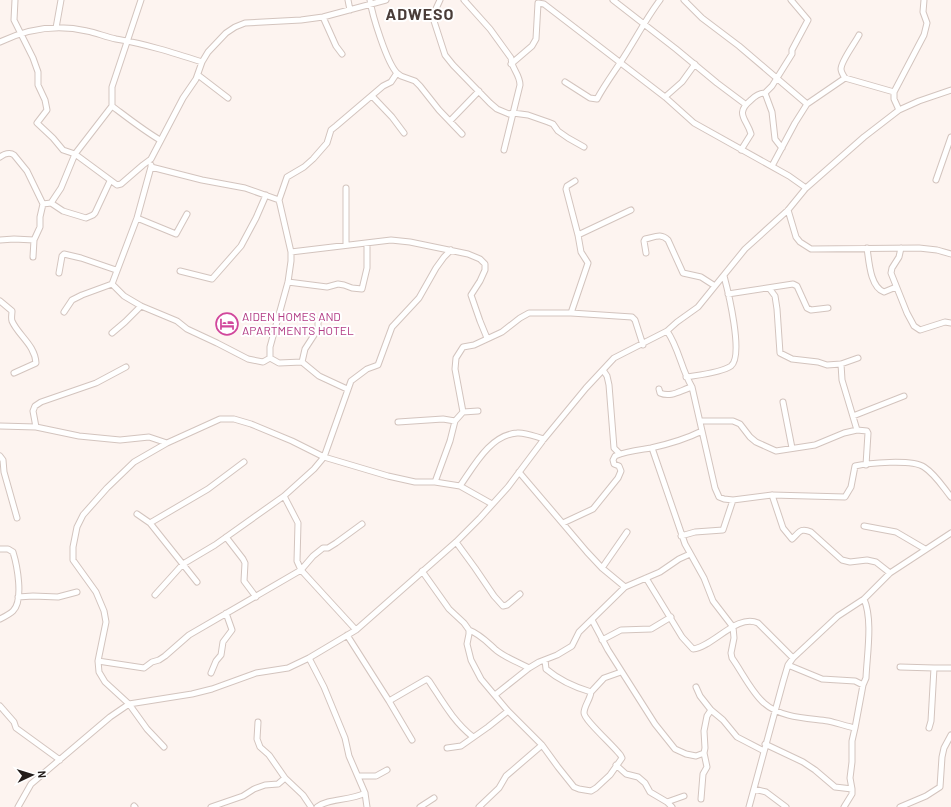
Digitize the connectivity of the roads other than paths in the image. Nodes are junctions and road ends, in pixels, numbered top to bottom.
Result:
1 (15, 0) edge
2 (61, 0) edge
3 (141, 0) edge
4 (348, 0) edge
5 (386, 0) edge
6 (440, 0) edge
7 (464, 0) edge
8 (613, 0) edge
9 (660, 0) edge
10 (684, 0) edge
11 (791, 0) edge
12 (924, 0) edge
13 (371, 2) edge
14 (350, 10) junction
15 (322, 17) junction
16 (643, 24) junction
17 (56, 28) junction
18 (20, 34) junction
19 (859, 35) dead end
20 (127, 40) junction
21 (0, 42) edge
22 (342, 54) dead end
23 (202, 62) junction
24 (620, 62) junction
25 (511, 64) junction
26 (695, 64) junction
27 (397, 73) junction
28 (198, 75) junction
29 (776, 78) junction
30 (845, 78) junction
31 (565, 82) dead end
32 (951, 90) edge
33 (479, 91) junction
34 (894, 92) junction
35 (765, 93) junction
36 (372, 96) junction
37 (665, 97) junction
38 (228, 98) dead end
39 (745, 104) junction
40 (807, 104) junction
41 (112, 106) junction
42 (899, 110) junction
43 (513, 113) junction
44 (450, 121) junction
45 (404, 133) dead end
46 (462, 134) dead end
47 (951, 137) edge
48 (160, 140) junction
49 (584, 147) dead end
50 (782, 148) junction
51 (504, 150) dead end
52 (741, 150) junction
53 (75, 154) junction
54 (0, 157) edge
55 (151, 159) junction
56 (772, 166) junction
57 (151, 167) junction
58 (936, 180) dead end
59 (110, 181) junction
60 (575, 181) dead end
61 (346, 188) dead end
62 (806, 188) junction
63 (266, 195) junction
64 (279, 200) junction
65 (51, 203) junction
66 (44, 204) junction
67 (631, 210) dead end
68 (788, 210) junction
69 (187, 214) dead end
70 (137, 218) junction
71 (578, 235) junction
72 (0, 240) edge
73 (34, 240) junction
74 (368, 243) junction
75 (346, 244) junction
76 (866, 248) junction
77 (901, 248) junction
78 (451, 250) junction
79 (291, 252) junction
80 (646, 253) dead end
81 (951, 254) edge
82 (33, 257) dead end
83 (116, 270) junction
84 (180, 271) dead end
85 (59, 273) dead end
86 (724, 276) junction
87 (288, 282) junction
88 (112, 284) junction
89 (715, 286) junction
90 (768, 288) junction
91 (896, 288) junction
92 (728, 294) junction
93 (0, 301) edge
94 (141, 306) junction
95 (828, 308) dead end
96 (64, 312) dead end
97 (571, 313) junction
98 (318, 321) dead end
99 (951, 323) edge
100 (667, 331) junction
101 (112, 333) dead end
102 (487, 338) junction
103 (643, 344) junction
104 (270, 358) junction
105 (858, 358) dead end
106 (302, 362) junction
107 (841, 364) junction
108 (126, 367) dead end
109 (603, 370) junction
110 (14, 373) dead end
111 (686, 377) junction
112 (692, 387) junction
113 (347, 389) junction
114 (659, 389) dead end
115 (904, 396) dead end
116 (783, 402) dead end
117 (478, 411) dead end
118 (463, 412) junction
119 (853, 416) junction
120 (455, 421) junction
121 (701, 421) junction
122 (398, 422) dead end
123 (0, 426) edge
124 (36, 427) junction
125 (857, 430) junction
126 (702, 431) junction
127 (544, 439) junction
128 (167, 443) junction
129 (652, 448) junction
130 (792, 448) junction
131 (620, 454) junction
132 (0, 456) edge
133 (324, 457) junction
134 (244, 462) dead end
135 (866, 465) junction
136 (519, 472) junction
137 (435, 482) junction
138 (460, 486) junction
139 (772, 495) junction
140 (284, 496) junction
141 (951, 497) edge
142 (733, 500) junction
143 (492, 504) junction
144 (137, 514) dead end
145 (17, 518) dead end
146 (150, 523) junction
147 (563, 523) junction
148 (362, 524) dead end
149 (864, 526) dead end
150 (627, 532) dead end
151 (951, 533) edge
152 (681, 536) junction
153 (226, 537) junction
154 (456, 542) junction
155 (0, 549) edge
156 (925, 549) junction
157 (690, 554) junction
158 (183, 564) junction
159 (602, 568) junction
160 (301, 570) junction
161 (422, 571) junction
162 (890, 573) junction
163 (646, 578) junction
164 (197, 582) dead end
165 (625, 587) junction
166 (77, 592) dead end
167 (520, 594) dead end
168 (155, 595) dead end
169 (18, 597) junction
170 (256, 597) junction
171 (864, 599) junction
172 (226, 613) junction
173 (670, 617) junction
174 (0, 619) edge
175 (592, 620) junction
176 (732, 627) junction
177 (356, 630) junction
178 (469, 630) junction
179 (347, 635) junction
180 (602, 640) junction
181 (309, 658) junction
182 (793, 658) junction
183 (545, 660) junction
184 (98, 661) junction
185 (788, 665) junction
186 (900, 667) dead end
187 (529, 668) junction
188 (934, 668) junction
189 (951, 668) edge
190 (621, 672) junction
191 (211, 673) dead end
192 (863, 685) junction
193 (696, 687) dead end
194 (591, 692) junction
195 (495, 695) junction
196 (389, 701) junction
197 (129, 704) junction
198 (0, 706) edge
199 (508, 710) junction
200 (711, 710) junction
201 (776, 712) junction
202 (258, 722) dead end
203 (855, 728) junction
204 (929, 728) dead end
205 (951, 735) edge
206 (473, 737) junction
207 (412, 740) dead end
208 (542, 744) junction
209 (766, 744) junction
210 (164, 747) dead end
211 (447, 748) dead end
212 (764, 751) junction
213 (704, 753) junction
214 (60, 760) junction
215 (616, 765) junction
216 (386, 770) dead end
217 (358, 776) junction
218 (286, 778) junction
219 (754, 789) junction
220 (852, 789) junction
221 (365, 793) junction
222 (684, 796) dead end
223 (434, 798) dead end
224 (701, 798) dead end
225 (667, 802) junction
226 (18, 807) edge
227 (211, 807) edge
228 (311, 807) edge
229 (318, 807) edge
230 (367, 807) edge
231 (420, 807) edge
232 (479, 807) edge
233 (672, 807) edge
234 (749, 807) edge
235 (786, 807) edge
236 (844, 807) edge
237 (900, 807) edge

1 - 18 street
2 - 17 street
3 - 20 street
4 - 14 street
5 - 13 street
6 - 33 street
7 - 25 street
8 - 16 street
9 - 16 street
10 - 29 street
11 - 29 street
12 - 34 street
13 - 14 street
13 - 27 street
14 - 15 street
15 - 22 street
15 - 23 street
16 - 24 street
16 - 26 street
17 - 18 street
17 - 20 street
18 - 21 street
18 - 53 street
19 - 30 street
20 - 23 street
20 - 41 street
23 - 28 street
24 - 25 street
24 - 31 street
24 - 37 street
25 - 43 street
26 - 37 street
26 - 39 street
27 - 36 street
27 - 44 street
28 - 38 street
28 - 48 street
29 - 35 street
29 - 40 street
30 - 34 street
30 - 40 street
32 - 42 street
33 - 43 street
33 - 44 street
34 - 42 street
35 - 39 street
35 - 50 street
36 - 45 street
36 - 64 street
37 - 52 street
39 - 52 street
40 - 50 street
41 - 48 street
41 - 53 street
42 - 62 street
43 - 49 street
43 - 51 street
44 - 46 street
47 - 58 street
48 - 55 street
50 - 56 street
52 - 56 street
53 - 59 street
53 - 65 street
54 - 66 street
55 - 57 street
55 - 59 street
56 - 62 street
57 - 63 street
57 - 70 street
59 - 65 street
60 - 71 street
61 - 75 street
62 - 68 street
63 - 64 street
63 - 84 street
64 - 79 street
65 - 66 street
66 - 73 street
67 - 71 street
68 - 76 street
68 - 86 street
69 - 70 street
70 - 83 street
71 - 97 street
72 - 73 street
73 - 82 street
74 - 75 street
74 - 78 street
74 - 87 street
75 - 79 street
76 - 77 street
76 - 91 street
77 - 81 street
77 - 91 street
78 - 102 street
78 - 113 street
79 - 87 street
80 - 89 street
83 - 85 street
83 - 88 street
86 - 89 street
86 - 92 street
87 - 104 street
88 - 94 street
88 - 96 street
89 - 100 street
90 - 92 street
90 - 95 street
90 - 107 street
91 - 99 street
92 - 111 street
93 - 110 street
94 - 101 street
94 - 104 street
97 - 102 street
97 - 103 street
98 - 106 street
100 - 103 street
100 - 111 street
102 - 118 street
103 - 109 street
104 - 106 street
105 - 107 street
106 - 113 street
107 - 119 street
108 - 124 street
109 - 127 street
109 - 131 street
111 - 112 street
112 - 114 street
112 - 121 street
113 - 133 street
115 - 119 street
116 - 130 street
117 - 118 street
118 - 120 street
119 - 125 street
120 - 122 street
120 - 137 street
121 - 126 street
121 - 130 street
123 - 124 street
124 - 128 street
125 - 130 street
125 - 135 street
126 - 129 street
126 - 142 street
127 - 136 street
127 - 138 street
128 - 133 street
128 - 184 street
129 - 131 street
129 - 152 street
131 - 147 street
132 - 145 street
133 - 137 street
133 - 140 street
134 - 146 street
135 - 139 street
135 - 141 street
136 - 143 street
136 - 147 street
137 - 138 street
138 - 143 street
139 - 142 street
139 - 162 street
140 - 153 street
140 - 160 street
142 - 152 street
143 - 154 street
144 - 146 street
146 - 158 street
147 - 159 street
148 - 160 street
149 - 156 street
150 - 159 street
151 - 156 street
152 - 157 street
153 - 158 street
153 - 170 street
154 - 161 street
154 - 167 street
155 - 169 street
156 - 162 street
157 - 163 street
157 - 176 street
158 - 164 street
158 - 168 street
159 - 165 street
160 - 170 street
160 - 177 street
161 - 177 street
161 - 178 street
162 - 171 street
163 - 165 street
163 - 173 street
165 - 175 street
166 - 169 street
169 - 174 street
170 - 172 street
171 - 182 street
171 - 192 street
172 - 184 street
172 - 191 street
173 - 176 street
173 - 180 street
175 - 180 street
175 - 183 street
176 - 182 street
176 - 201 street
177 - 179 street
178 - 187 street
178 - 195 street
179 - 181 street
179 - 196 street
180 - 190 street
181 - 197 street
181 - 217 street
182 - 185 street
183 - 187 street
183 - 194 street
184 - 197 street
185 - 192 street
185 - 201 street
186 - 188 street
187 - 195 street
188 - 189 street
188 - 204 street
190 - 194 street
190 - 213 street
192 - 203 street
193 - 200 street
194 - 215 street
195 - 199 street
196 - 206 street
196 - 207 street
197 - 210 street
197 - 214 street
198 - 214 street
199 - 206 street
199 - 208 street
200 - 212 street
200 - 213 street
201 - 203 street
201 - 209 street
202 - 218 street
203 - 220 street
205 - 237 street
206 - 211 street
208 - 215 street
208 - 232 street
209 - 212 street
209 - 220 street
212 - 219 street
213 - 224 street
214 - 226 street
215 - 225 street
216 - 217 street
217 - 221 street
218 - 227 street
218 - 228 street
219 - 234 street
219 - 235 street
220 - 236 street
221 - 229 street
221 - 230 street
222 - 225 street
223 - 231 street
225 - 233 street

